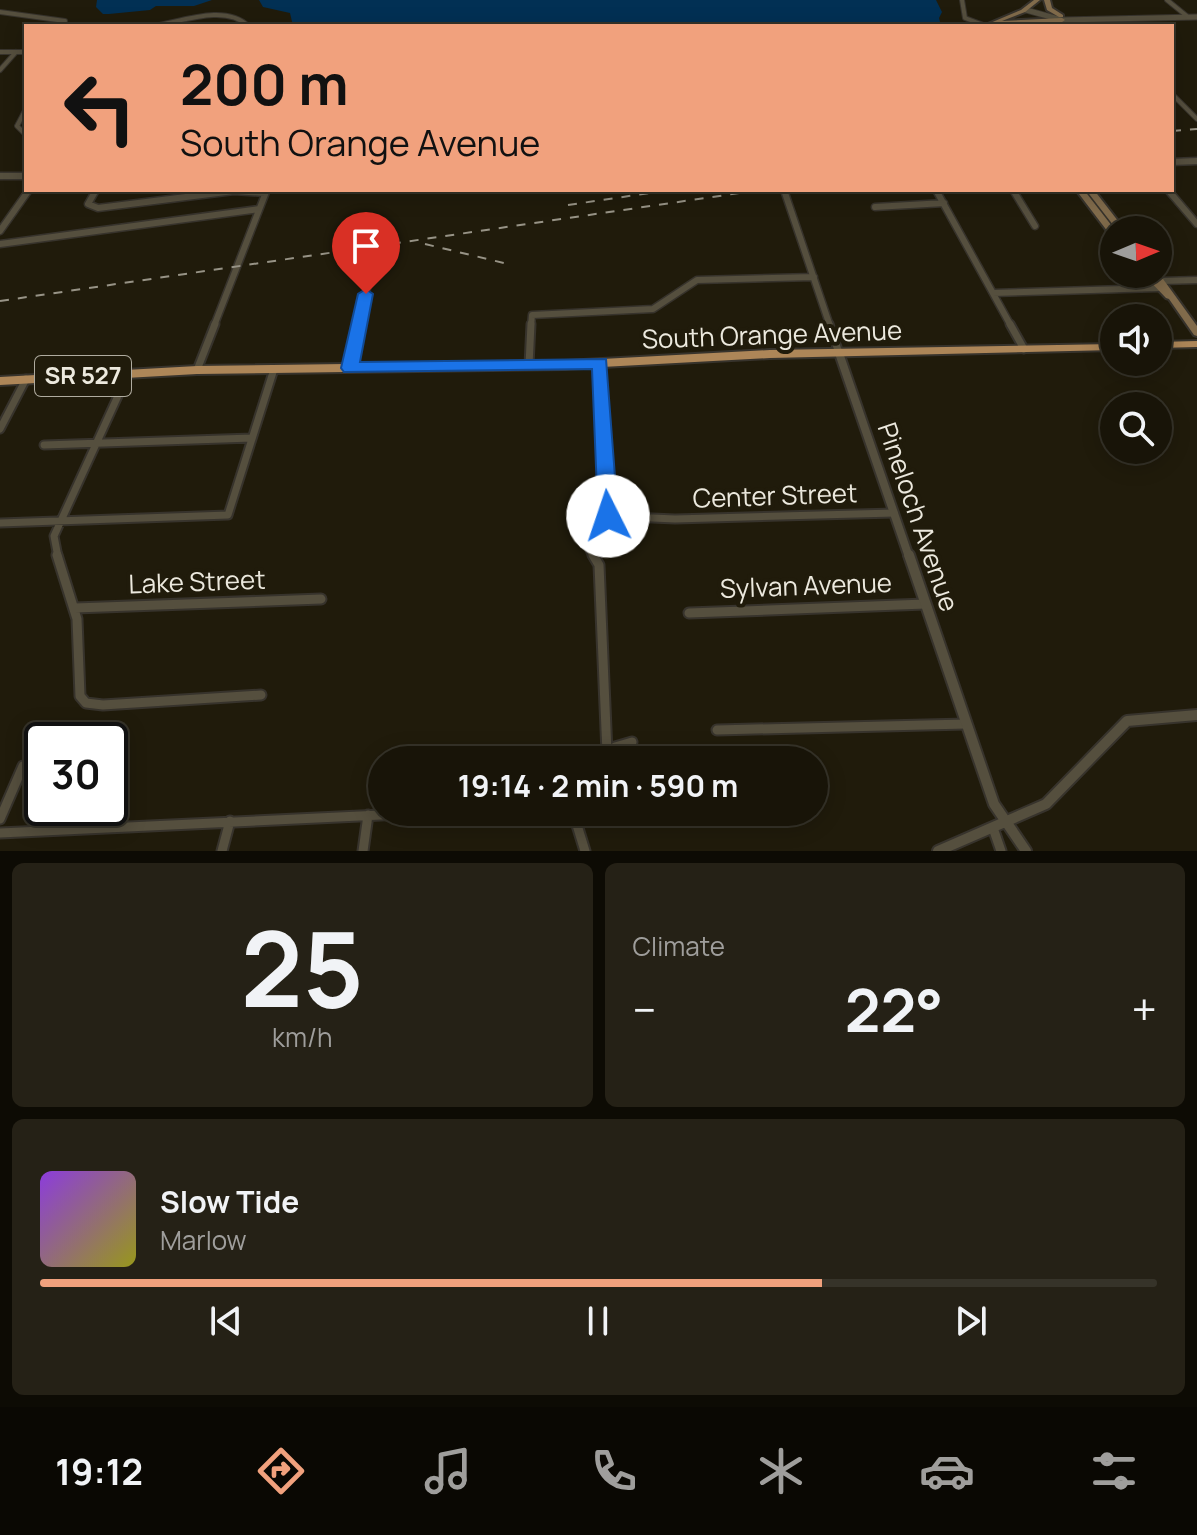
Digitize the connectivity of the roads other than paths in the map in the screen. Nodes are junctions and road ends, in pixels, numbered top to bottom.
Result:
1 (962, 0) edge
2 (1037, 0) edge
3 (1046, 0) edge
4 (1167, 0) edge
5 (1031, 10) junction
6 (0, 12) edge
7 (1188, 17) junction
8 (1197, 17) edge
9 (1062, 18) junction
10 (1096, 19) junction
11 (65, 21) dead end
12 (1003, 23) joint
13 (167, 24) edge
14 (246, 24) edge
15 (981, 24) edge
16 (992, 24) edge
17 (1101, 24) edge
18 (1197, 25) edge
19 (0, 52) edge
20 (16, 52) junction
21 (24, 52) edge
22 (0, 70) edge
23 (1174, 96) edge
24 (24, 113) edge
25 (1197, 119) edge
26 (24, 133) edge
27 (1197, 161) edge
28 (1174, 162) edge
29 (0, 176) edge
30 (24, 176) edge
31 (28, 192) edge
32 (95, 192) edge
33 (226, 192) edge
34 (266, 192) edge
35 (785, 192) edge
36 (937, 192) edge
37 (1014, 192) edge
38 (1082, 192) edge
39 (1092, 192) edge
40 (1170, 192) edge
41 (944, 203) junction
42 (875, 207) dead end
43 (259, 209) junction
44 (1100, 216) edge
45 (1110, 216) edge
46 (1197, 224) edge
47 (1035, 226) dead end
48 (0, 231) edge
49 (0, 244) edge
50 (373, 260) dead end
51 (814, 277) junction
52 (1172, 279) edge
53 (1197, 280) edge
54 (1100, 284) edge
55 (1162, 288) edge
56 (993, 293) junction
57 (1197, 333) edge
58 (1197, 344) edge
59 (1172, 345) edge
60 (1100, 347) edge
61 (1024, 349) junction
62 (839, 353) junction
63 (600, 363) junction
64 (529, 365) junction
65 (350, 368) junction
66 (274, 369) junction
67 (197, 370) junction
68 (128, 374) junction
69 (26, 379) junction
70 (0, 381) edge
71 (0, 429) edge
72 (252, 438) junction
73 (97, 443) junction
74 (44, 445) dead end
75 (894, 513) junction
76 (59, 521) junction
77 (0, 523) edge
78 (590, 550) dead end
79 (321, 599) dead end
80 (925, 604) junction
81 (75, 608) junction
82 (689, 613) dead end
83 (261, 695) dead end
84 (1197, 715) edge
85 (966, 724) junction
86 (717, 730) dead end
87 (632, 742) dead end
88 (604, 746) edge
89 (624, 746) edge
90 (23, 766) dead end
91 (368, 815) joint
92 (0, 819) edge
93 (230, 821) junction
94 (1007, 823) junction
95 (577, 826) edge
96 (993, 828) junction
97 (0, 833) edge
98 (222, 851) edge
99 (363, 851) edge
100 (585, 851) edge
101 (938, 851) edge
102 (1001, 851) edge
103 (1026, 851) edge

1 - 15 street
2 - 5 main road
3 - 5 main road
3 - 9 main road
4 - 7 street
5 - 9 street
5 - 12 main road
5 - 16 main road
6 - 11 street
7 - 8 street
7 - 10 street
7 - 18 street
9 - 10 street
9 - 12 main road
10 - 17 street
13 - 14 street
19 - 20 street
20 - 21 street
20 - 22 street
23 - 25 street
24 - 26 street
27 - 28 street
29 - 30 street
31 - 48 street
32 - 33 street
34 - 43 street
35 - 51 street, Pineloch Avenue
36 - 41 street
37 - 47 street
38 - 44 main road
39 - 45 main road
40 - 46 street
41 - 42 street
41 - 56 street
43 - 49 street
43 - 67 street
50 - 65 street
51 - 62 street, Pineloch Avenue
51 - 64 street
52 - 53 street
54 - 56 street
55 - 57 main road
56 - 61 street
58 - 59 main road
60 - 61 main road, South Orange Avenue / SR 527
61 - 62 main road, South Orange Avenue / SR 527
62 - 63 main road, South Orange Avenue / SR 527
62 - 75 street, Pineloch Avenue
63 - 64 main road, South Orange Avenue / SR 527
63 - 75 street, Center Street
64 - 65 main road, South Orange Avenue / SR 527
65 - 66 main road, South Orange Avenue / SR 527
66 - 67 main road, South Orange Avenue / SR 527
66 - 72 street
67 - 68 main road, South Orange Avenue / SR 527
68 - 69 main road, South Orange Avenue / SR 527
68 - 73 street
69 - 70 main road, South Orange Avenue / SR 527
69 - 71 street
72 - 73 street
72 - 76 street
73 - 74 street
73 - 76 street
75 - 80 street, Pineloch Avenue
76 - 77 street
76 - 81 street
78 - 88 street
79 - 81 street, Lake Street
80 - 82 street, Sylvan Avenue
80 - 85 street, Pineloch Avenue
81 - 83 street
84 - 94 street
85 - 86 street
85 - 94 street, Pineloch Avenue
87 - 89 street
90 - 92 street
91 - 93 street
91 - 99 street
93 - 97 street
93 - 98 street
94 - 96 street
94 - 103 street, Pineloch Avenue
95 - 100 street
96 - 101 street
96 - 102 street

